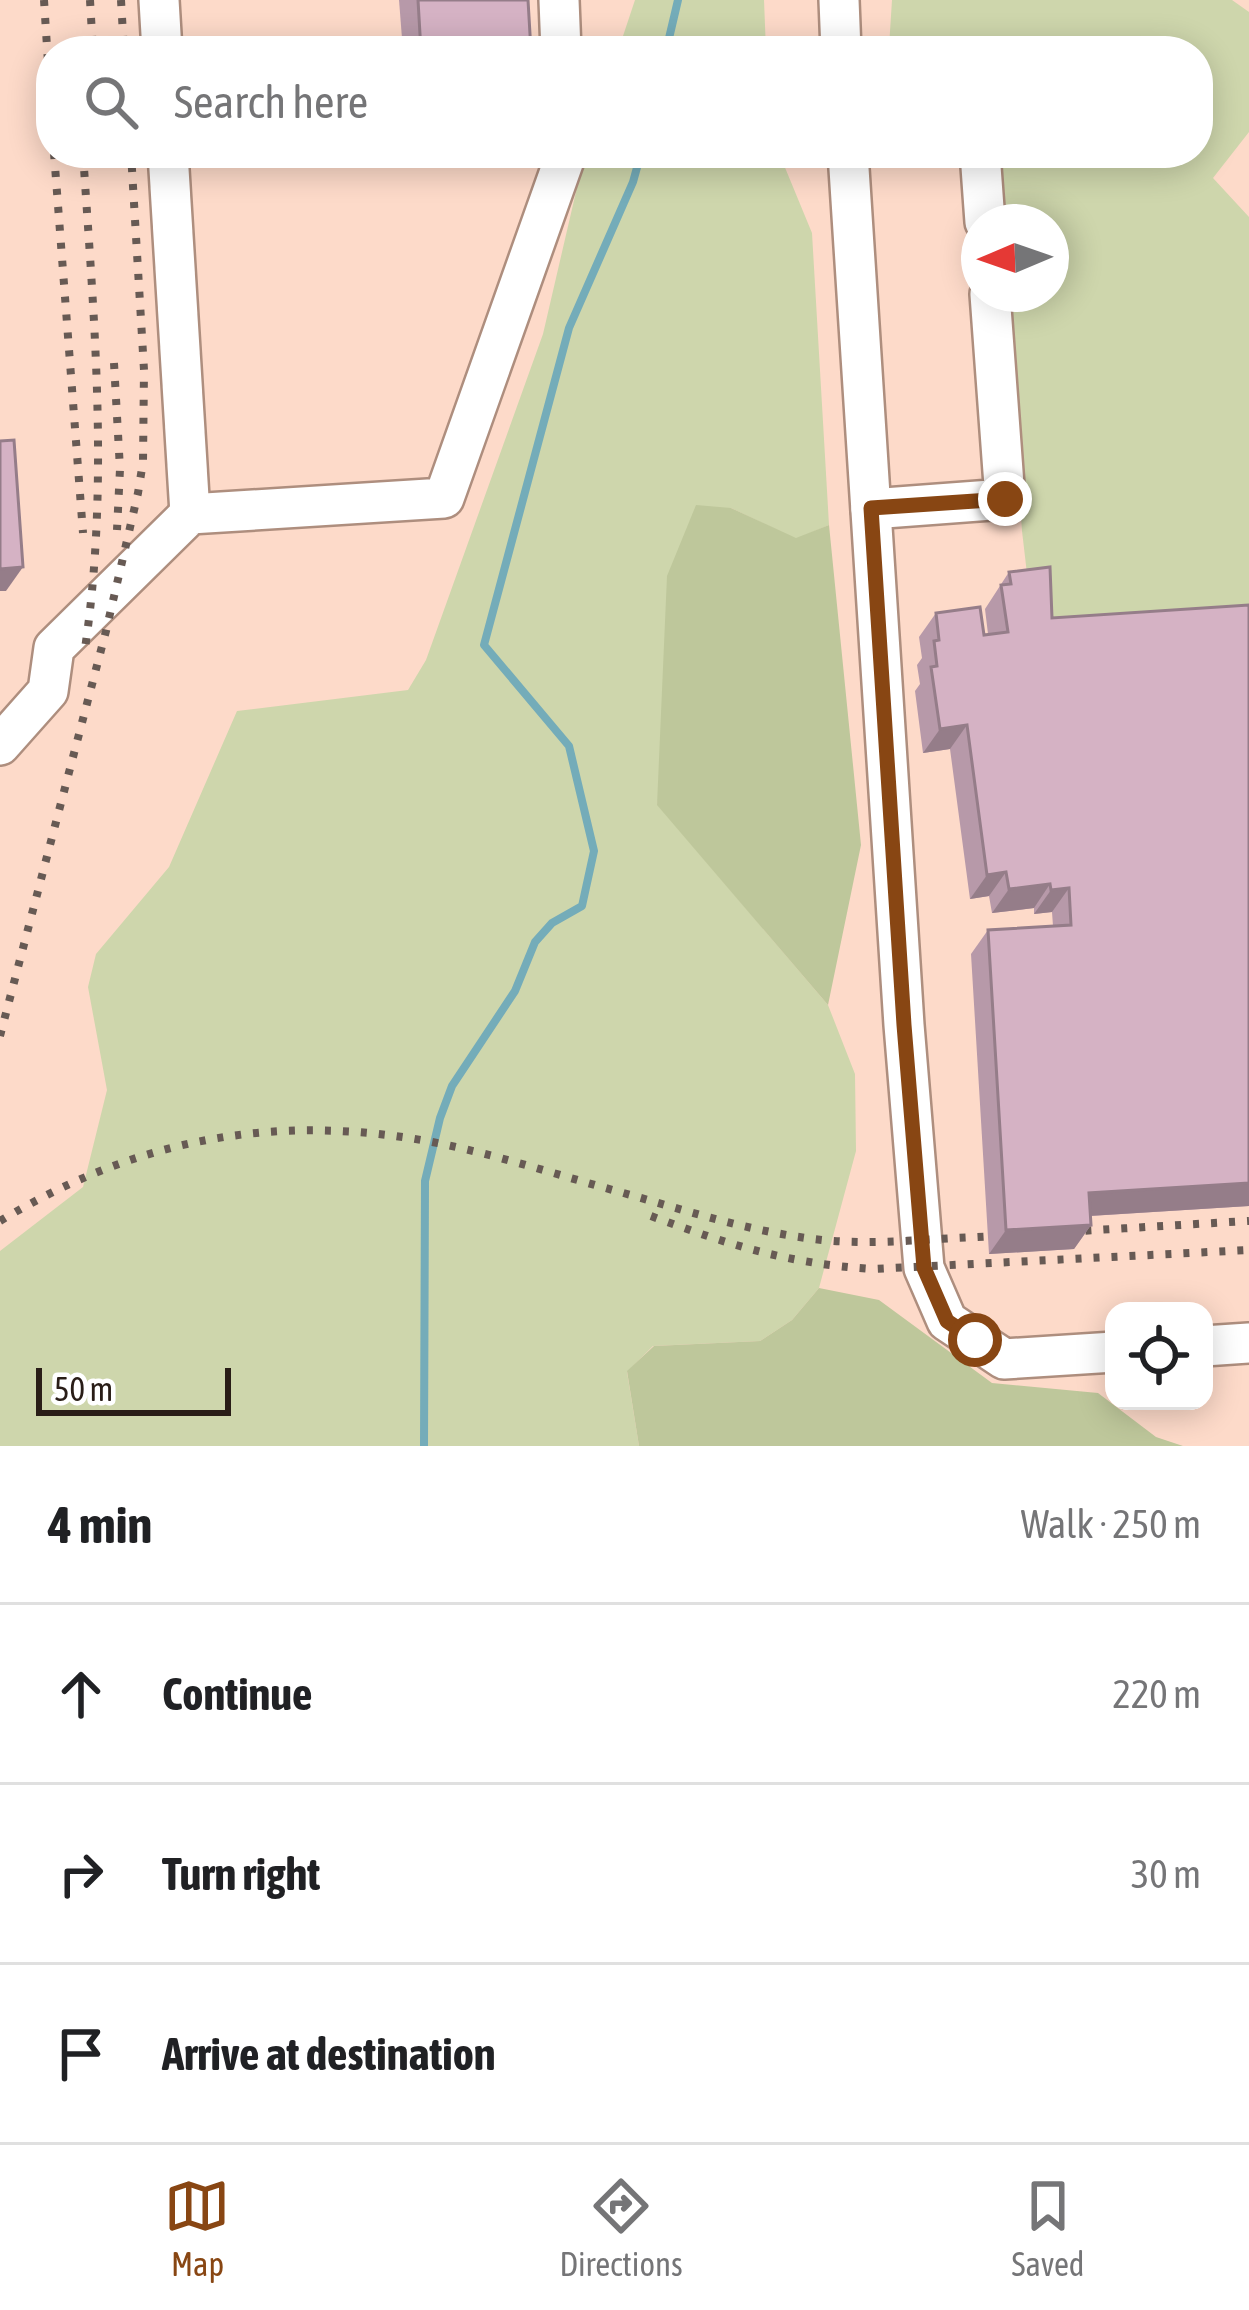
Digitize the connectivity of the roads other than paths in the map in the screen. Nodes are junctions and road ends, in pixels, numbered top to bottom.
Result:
1 (159, 0) edge
2 (560, 0) edge
3 (839, 0) edge
4 (161, 36) edge
5 (561, 36) edge
6 (840, 36) edge
7 (169, 168) edge
8 (560, 168) edge
9 (849, 168) edge
10 (981, 168) edge
11 (984, 204) edge
12 (991, 312) edge
13 (871, 508) junction
14 (190, 514) junction
15 (0, 746) edge
16 (1249, 1342) edge
17 (1213, 1345) edge
18 (1105, 1353) edge

1 - 4 lane
2 - 5 lane
3 - 6 lane
7 - 14 lane
8 - 14 lane
9 - 13 lane
10 - 11 lane
12 - 13 lane
13 - 18 lane
14 - 15 lane
16 - 17 lane

